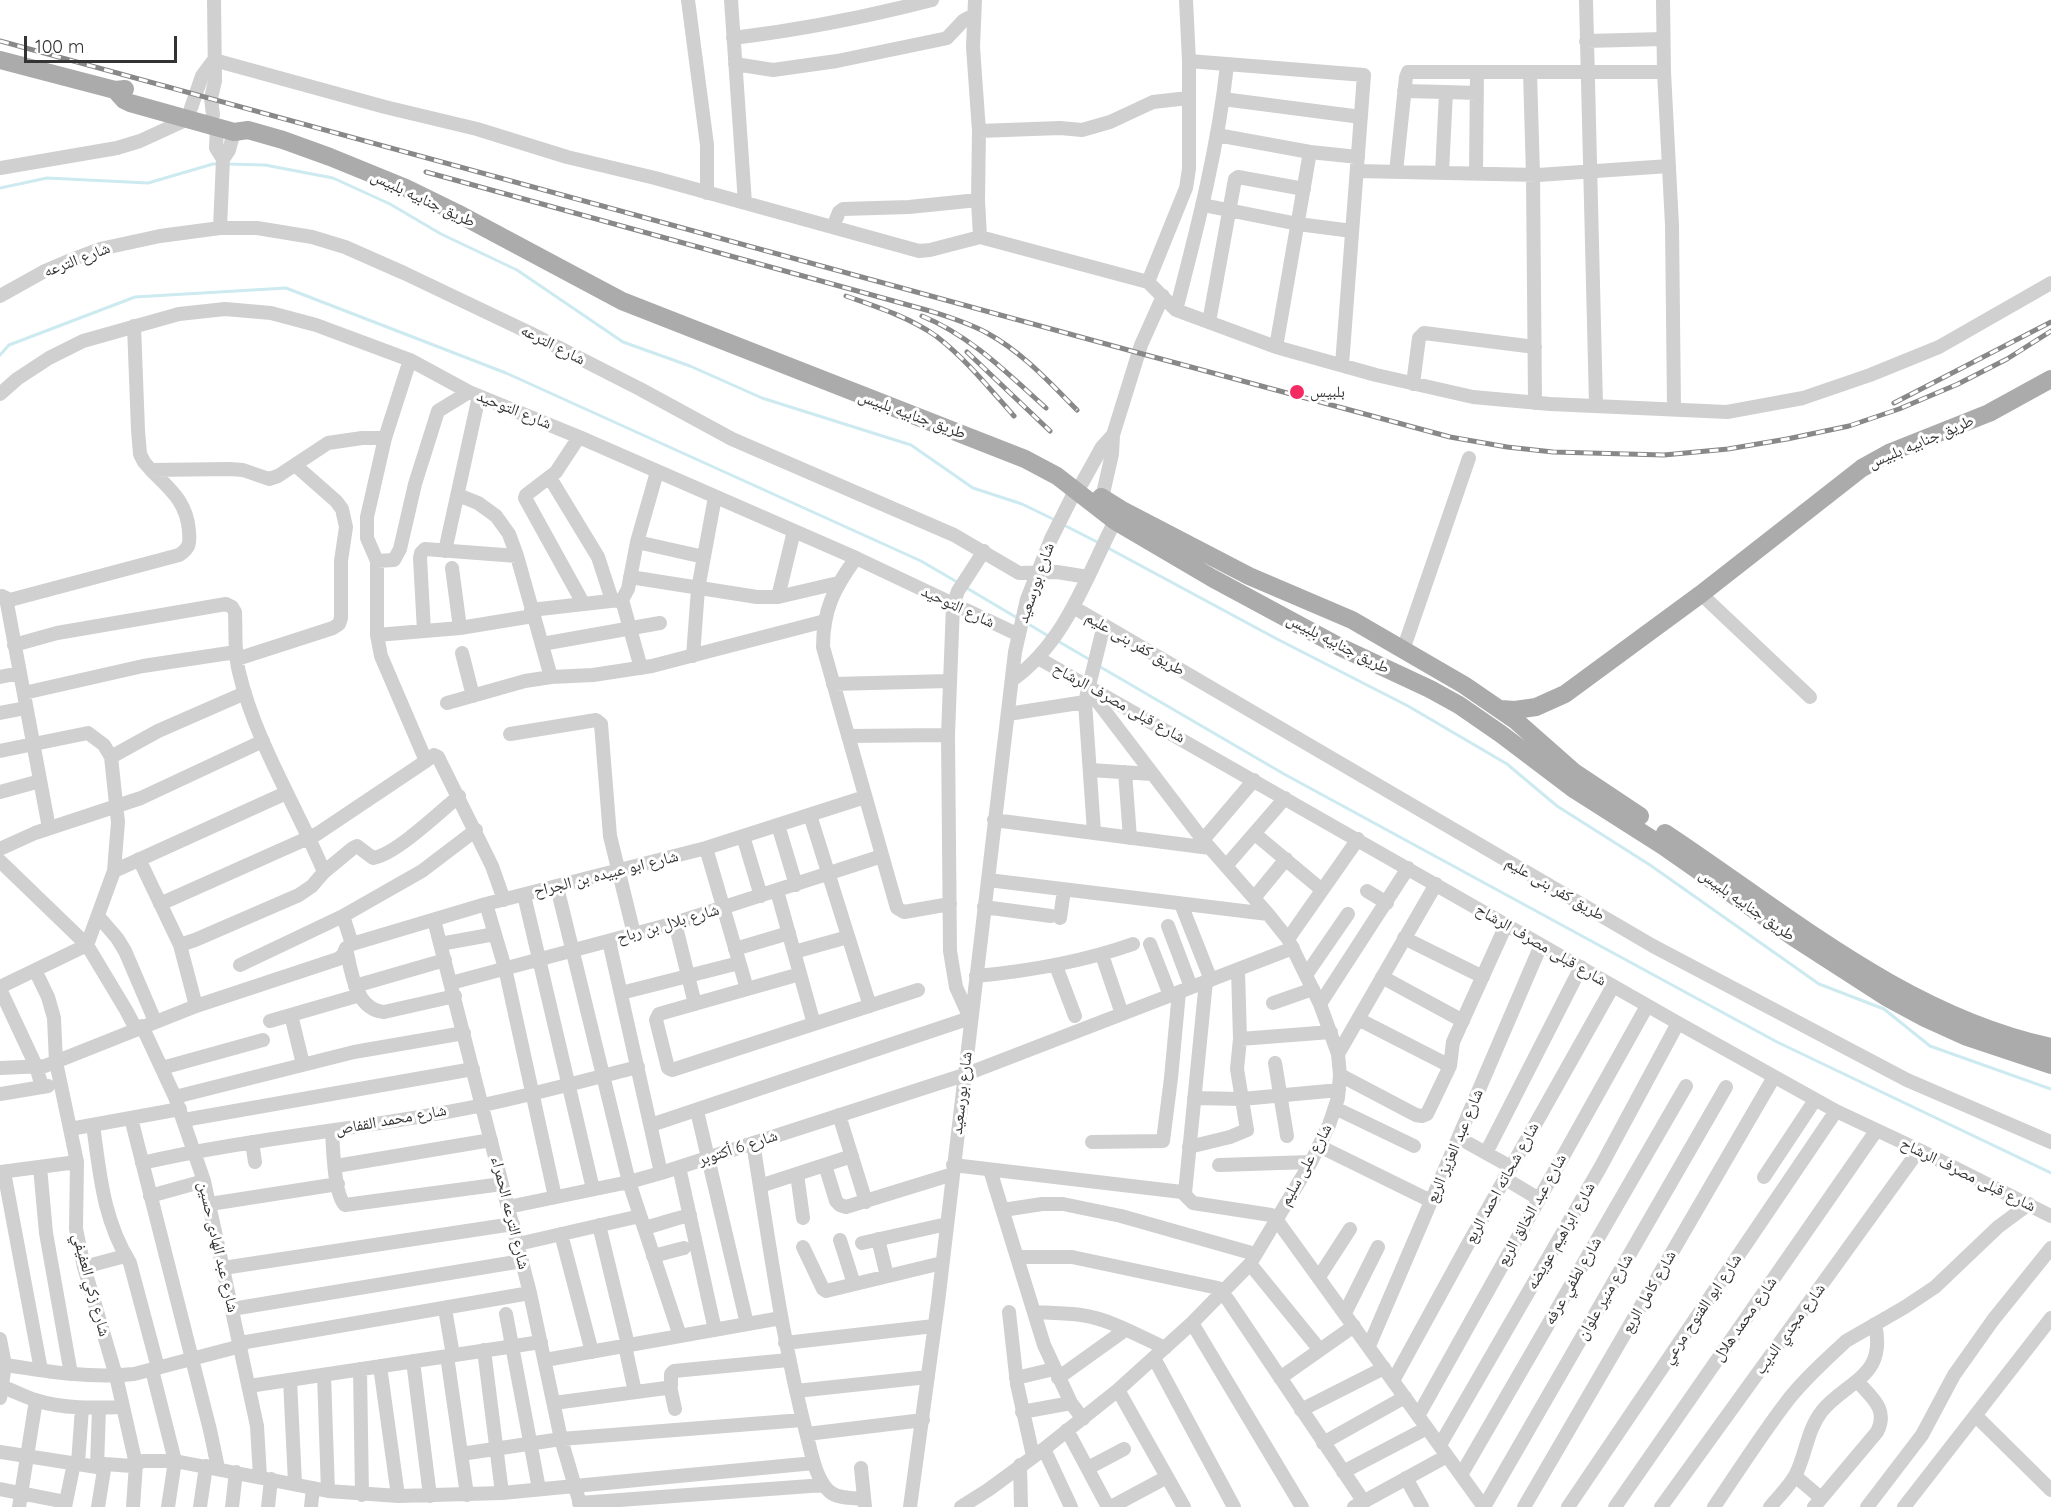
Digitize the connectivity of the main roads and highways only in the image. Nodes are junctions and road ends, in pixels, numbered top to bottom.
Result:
1 (0, 60) edge
2 (2051, 379) edge
3 (1075, 493) junction
4 (1352, 620) junction
5 (1340, 647) junction
6 (1508, 714) junction
7 (1501, 734) junction
8 (1796, 931) junction
9 (2051, 1047) edge
10 (2051, 1065) edge

1 - 3 main road, طريق جنابيه بلبيس
2 - 6 main road, طريق جنابيه بلبيس
3 - 4 main road, طريق جنابيه بلبيس
3 - 5 main road, طريق جنابيه بلبيس
4 - 5 main road
4 - 6 main road, طريق جنابيه بلبيس
5 - 7 main road, طريق جنابيه بلبيس
6 - 7 main road
6 - 8 main road, طريق جنابيه بلبيس
7 - 8 main road, طريق جنابيه بلبيس
8 - 9 main road, طريق جنابيه بلبيس
8 - 10 main road, طريق جنابيه بلبيس

